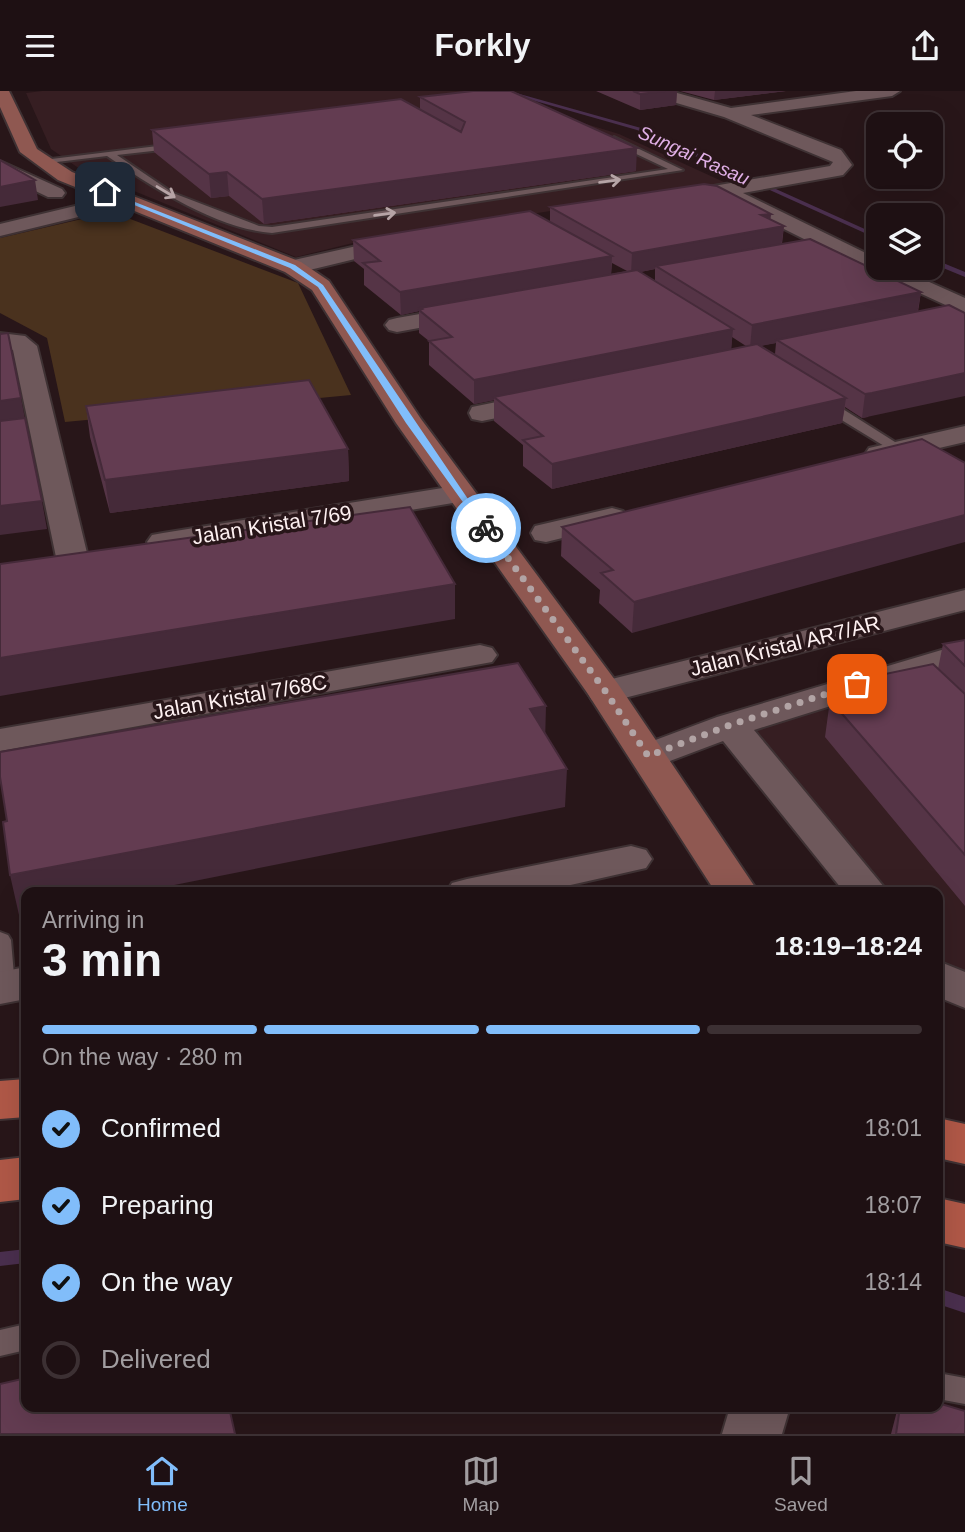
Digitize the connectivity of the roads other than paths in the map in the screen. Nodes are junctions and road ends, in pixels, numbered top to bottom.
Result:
1 (1, 91) edge
2 (652, 91) edge
3 (891, 91) edge
4 (730, 113) junction
5 (606, 137) edge
6 (190, 143) edge
7 (110, 153) junction
8 (40, 161) junction
9 (0, 167) edge
10 (654, 174) junction
11 (734, 189) junction
12 (55, 193) dead end
13 (699, 195) junction
14 (125, 200) junction
15 (649, 203) edge
16 (0, 230) edge
17 (423, 238) edge
18 (836, 246) junction
19 (866, 260) edge
20 (755, 261) edge
21 (293, 267) junction
22 (908, 280) edge
23 (965, 307) edge
24 (489, 309) edge
25 (965, 314) edge
26 (938, 320) edge
27 (397, 325) dead end
28 (0, 340) edge
29 (808, 393) edge
30 (563, 397) edge
31 (482, 413) dead end
32 (965, 434) edge
33 (899, 449) junction
34 (858, 459) edge
35 (461, 494) junction
36 (641, 510) edge
37 (546, 533) dead end
38 (139, 546) edge
39 (73, 556) edge
40 (965, 600) edge
41 (965, 653) edge
42 (480, 655) dead end
43 (606, 692) junction
44 (730, 725) junction
45 (0, 740) edge
46 (648, 756) junction
47 (631, 859) dead end
48 (496, 887) edge
49 (734, 887) edge
50 (863, 887) edge
51 (0, 940) edge
52 (943, 980) edge
53 (10, 986) edge
54 (965, 992) edge
55 (21, 1098) edge
56 (0, 1100) edge
57 (943, 1139) edge
58 (965, 1144) edge
59 (21, 1179) edge
60 (0, 1181) edge
61 (943, 1221) edge
62 (965, 1226) edge
63 (21, 1338) edge
64 (0, 1343) edge
65 (943, 1387) edge
66 (965, 1391) edge
67 (759, 1412) edge
68 (752, 1434) edge

1 - 8 street
2 - 4 street
3 - 4 street
4 - 11 street
5 - 10 lane
6 - 7 lane
7 - 8 lane
7 -> 10 lane
8 - 14 street
9 - 12 street
10 - 13 lane
11 - 13 street
11 - 18 street
13 - 15 street
14 - 16 street
14 - 21 street
17 - 21 street
18 - 19 street
18 - 20 street
21 - 35 street
22 - 23 street
24 - 27 street
25 - 26 street
28 - 39 street
29 - 33 lane
30 - 31 street
32 - 33 street
33 - 34 street
35 - 38 street, Jalan Kristal 7/69
35 - 43 street
36 - 37 street
40 - 43 street, Jalan Kristal AR7/AR
41 - 44 street
42 - 45 street, Jalan Kristal 7/68C
43 - 46 street
44 - 46 street
44 - 50 street
46 - 49 street
47 - 48 street
51 - 53 lane
52 - 54 street
55 - 56 main road
57 - 58 main road
59 - 60 main road
61 - 62 main road
63 - 64 lane
65 - 66 lane
67 - 68 street

